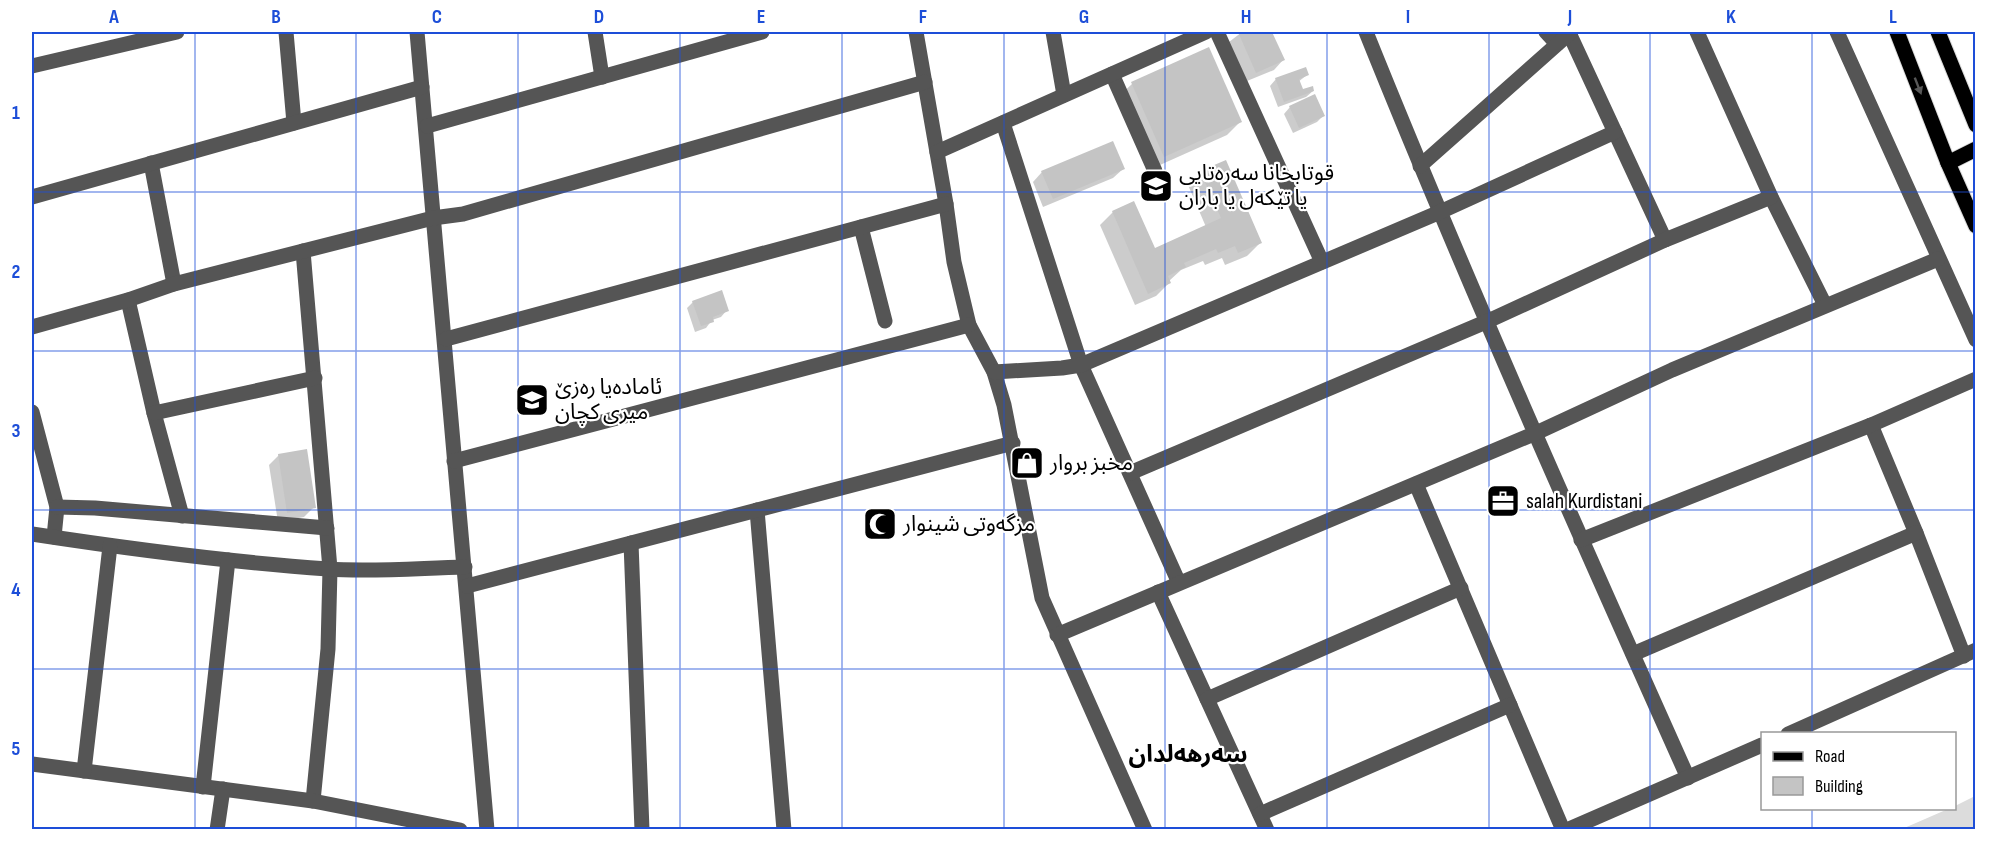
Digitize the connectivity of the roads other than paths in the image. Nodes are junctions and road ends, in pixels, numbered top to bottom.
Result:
1 (177, 32) edge
2 (286, 32) edge
3 (417, 32) edge
4 (595, 32) edge
5 (762, 32) edge
6 (916, 32) edge
7 (1053, 32) edge
8 (1206, 32) edge
9 (1217, 32) edge
10 (1546, 32) edge
11 (1570, 32) edge
12 (1697, 32) edge
13 (1837, 32) edge
14 (1897, 32) edge
15 (1938, 32) edge
16 (157, 34) edge
17 (1372, 35) edge
18 (715, 39) edge
19 (1557, 44) junction
20 (32, 66) edge
21 (1112, 74) junction
22 (602, 77) junction
23 (925, 82) junction
24 (422, 87) junction
25 (1064, 95) junction
26 (294, 123) junction
27 (1003, 123) junction
28 (1976, 125) edge
29 (427, 126) junction
30 (1615, 132) junction
31 (1976, 149) edge
32 (937, 152) junction
33 (152, 163) junction
34 (1948, 163) junction
35 (1420, 166) junction
36 (1155, 171) dead end
37 (32, 197) edge
38 (1771, 197) junction
39 (946, 204) junction
40 (1440, 212) junction
41 (433, 218) junction
42 (1976, 226) edge
43 (861, 227) junction
44 (1665, 240) junction
45 (303, 250) junction
46 (1938, 259) junction
47 (1322, 262) junction
48 (174, 284) junction
49 (128, 300) junction
50 (1825, 305) junction
51 (885, 321) dead end
52 (1488, 321) junction
53 (969, 325) junction
54 (32, 327) edge
55 (446, 339) junction
56 (1976, 340) edge
57 (1081, 365) junction
58 (994, 372) junction
59 (315, 378) junction
60 (1976, 379) edge
61 (32, 412) edge
62 (154, 413) junction
63 (1871, 425) junction
64 (1536, 433) junction
65 (1013, 443) junction
66 (454, 461) junction
67 (1130, 473) junction
68 (1416, 484) junction
69 (57, 507) junction
70 (757, 510) junction
71 (182, 516) junction
72 (327, 528) junction
73 (1916, 533) junction
74 (32, 534) edge
75 (54, 537) junction
76 (1581, 540) junction
77 (631, 543) junction
78 (110, 546) junction
79 (228, 560) junction
80 (465, 567) junction
81 (330, 569) junction
82 (1179, 583) junction
83 (467, 586) junction
84 (1461, 588) junction
85 (1158, 592) junction
86 (1057, 635) junction
87 (1970, 653) edge
88 (1633, 654) junction
89 (1207, 699) junction
90 (1510, 705) junction
91 (1792, 732) edge
92 (1761, 745) edge
93 (32, 764) edge
94 (84, 771) junction
95 (1688, 778) junction
96 (203, 787) junction
97 (223, 789) junction
98 (313, 801) junction
99 (1260, 814) junction
100 (218, 830) edge
101 (460, 830) edge
102 (487, 830) edge
103 (642, 830) edge
104 (784, 830) edge
105 (1145, 830) edge
106 (1267, 830) edge
107 (1563, 830) edge
108 (1568, 830) edge

1 - 16 street
2 - 26 street
3 - 24 street
4 - 22 street
5 - 18 street
6 - 23 street
7 - 25 street
8 - 21 street
9 - 47 street
10 - 19 street
11 - 19 street
11 - 30 street
12 - 38 street
13 - 46 street
14 -> 34 main road
15 - 28 main road
16 - 20 street
17 - 35 street
18 - 22 street
19 - 35 street
21 - 25 street
21 - 36 street
22 - 29 street
23 - 32 street
23 - 41 street
24 - 26 street
24 - 29 street
25 - 27 street
26 - 33 street
27 - 32 street
27 - 57 street
29 - 41 street
30 - 40 street
30 - 44 street
31 - 34 main road
32 - 39 street
33 - 37 street
33 - 48 street
34 - 42 main road
35 - 40 street
38 - 44 street
38 - 50 street
39 - 43 street
39 - 53 street
40 - 47 street
40 - 52 street
41 - 45 street
41 - 55 street
43 - 51 street
43 - 55 street
44 - 52 street
45 - 48 street
45 - 59 street
46 - 50 street
46 - 56 street
47 - 57 street
48 - 49 street
49 - 54 street
49 - 62 street
50 - 64 street
52 - 64 street
52 - 67 street
53 - 58 street
53 - 66 street
55 - 66 street
57 - 58 street
57 - 67 street
58 - 65 street
59 - 62 street
59 - 72 street
60 - 63 street
61 - 69 street
62 - 71 street
63 - 73 street
63 - 76 street
64 - 68 street
64 - 76 street
65 - 70 street
65 - 86 street
66 - 80 street
67 - 82 street
68 - 82 street
68 - 84 street
69 - 71 street
69 - 75 street
70 - 77 street
70 - 104 street
71 - 72 street
72 - 81 street
73 - 87 street
73 - 88 street
74 - 75 street
75 - 78 street
76 - 88 street
77 - 83 street
77 - 103 street
78 - 79 street
78 - 94 street
79 - 81 street
79 - 96 street
80 - 81 street
80 - 83 street
81 - 98 street
82 - 85 street
83 - 102 street
84 - 89 street
84 - 90 street
85 - 86 street
85 - 89 street
86 - 105 street
87 - 91 street
88 - 95 street
89 - 99 street
90 - 99 street
90 - 107 street
92 - 95 street
93 - 94 street
94 - 96 street
95 - 108 street
96 - 97 street
97 - 98 street
97 - 100 street
98 - 101 street
99 - 106 street

